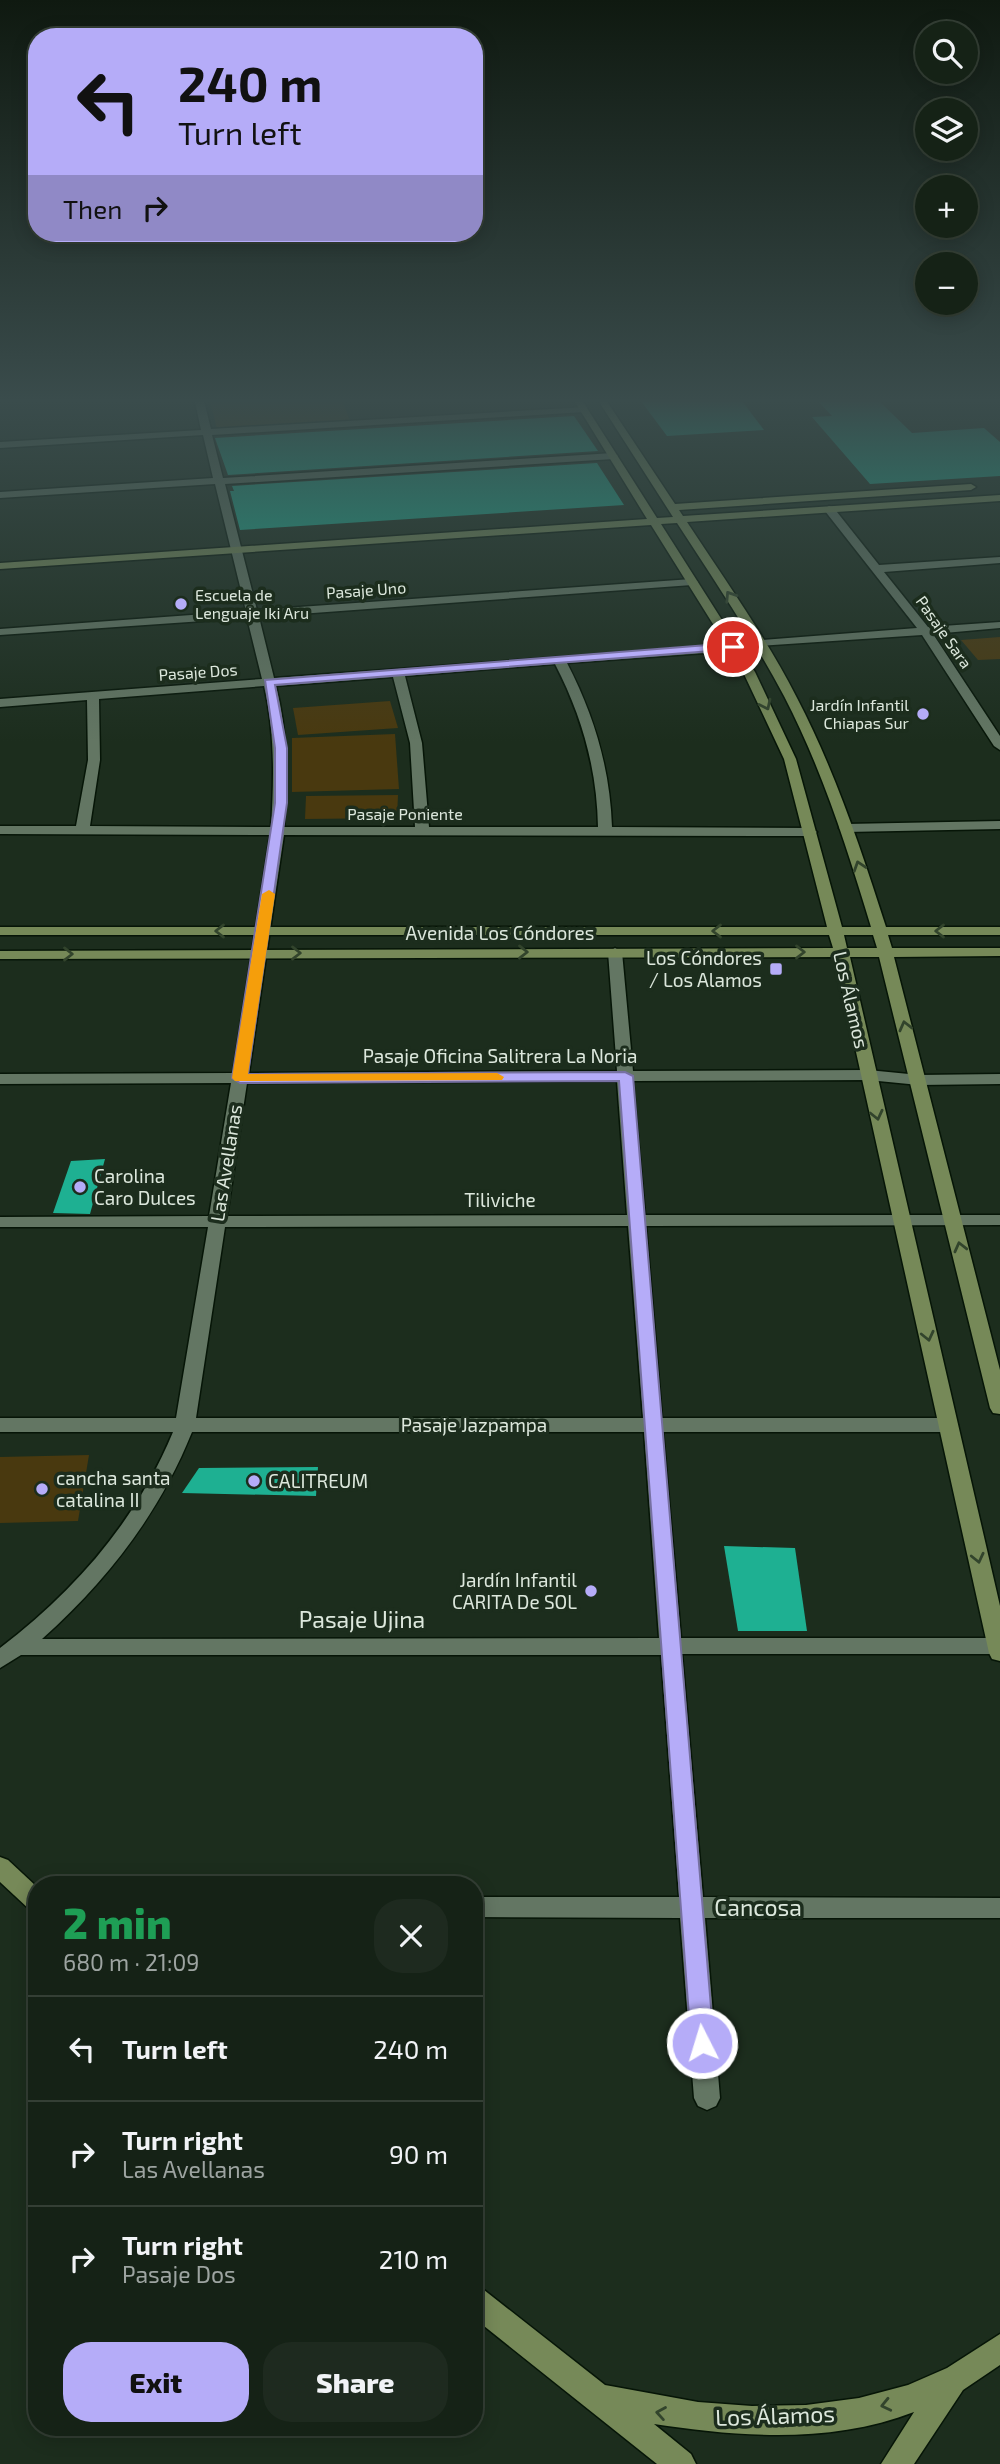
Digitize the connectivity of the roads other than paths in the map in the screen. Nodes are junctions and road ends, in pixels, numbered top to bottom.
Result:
1 (227, 512) edge
2 (649, 512) edge
3 (660, 512) edge
4 (675, 512) edge
5 (788, 512) edge
6 (831, 512) edge
7 (762, 514) joint
8 (651, 515) junction
9 (681, 519) junction
10 (235, 544) junction
11 (0, 554) edge
12 (1000, 560) edge
13 (0, 566) edge
14 (876, 569) junction
15 (692, 582) junction
16 (252, 614) junction
17 (1000, 625) edge
18 (925, 631) junction
19 (0, 632) edge
20 (761, 644) junction
21 (733, 647) junction
22 (559, 660) junction
23 (398, 672) junction
24 (269, 682) junction
25 (93, 696) junction
26 (0, 703) edge
27 (999, 744) edge
28 (1000, 825) edge
29 (846, 828) junction
30 (0, 830) edge
31 (82, 831) junction
32 (279, 831) junction
33 (422, 831) junction
34 (605, 831) junction
35 (810, 832) junction
36 (0, 931) edge
37 (263, 931) junction
38 (835, 931) junction
39 (881, 931) junction
40 (1000, 931) edge
41 (615, 952) junction
42 (841, 952) junction
43 (887, 952) junction
44 (1000, 952) edge
45 (260, 953) junction
46 (0, 955) edge
47 (868, 1075) junction
48 (625, 1076) junction
49 (240, 1078) junction
50 (0, 1079) edge
51 (1000, 1079) edge
52 (919, 1080) junction
53 (901, 1220) junction
54 (953, 1220) junction
55 (1000, 1220) edge
56 (637, 1221) junction
57 (0, 1222) edge
58 (217, 1222) junction
59 (1000, 1408) edge
60 (0, 1425) edge
61 (185, 1425) junction
62 (653, 1425) junction
63 (948, 1425) junction
64 (670, 1646) junction
65 (999, 1648) edge
66 (9, 1653) edge
67 (0, 1867) edge
68 (28, 1893) edge
69 (483, 1907) edge
70 (692, 1908) junction
71 (1000, 1908) edge
72 (707, 2098) dead end
73 (483, 2307) edge
74 (1000, 2348) edge
75 (951, 2384) junction
76 (596, 2398) junction
77 (681, 2464) edge
78 (896, 2464) edge

1 - 10 street, Las Avellanas
2 - 8 street, Los Álamos
3 - 8 street
4 - 9 street
5 - 7 street
6 - 14 street, Pasaje Sara
7 - 9 street
8 - 9 street
8 - 10 street
8 - 15 street, Los Álamos
20 -> 9 street
10 - 11 street
10 - 13 street
10 - 16 street, Las Avellanas
12 - 14 street
14 - 18 street, Pasaje Sara
15 - 16 street, Pasaje Uno
15 - 21 street, Los Álamos
16 - 19 street, Pasaje Uno
16 - 24 street, Las Avellanas
17 - 18 street
18 - 20 street
18 - 27 street, Pasaje Sara
20 - 29 street
21 - 22 street, Pasaje Dos
21 -> 35 street, Los Álamos
22 - 23 street, Pasaje Dos
22 - 34 street
23 - 24 street, Pasaje Dos
23 - 33 street
24 - 25 street, Pasaje Dos
24 - 32 street, Las Avellanas
25 - 26 street, Pasaje Dos
25 - 31 street
28 - 29 street
39 -> 29 street
30 - 31 street, Pasaje Poniente
31 - 32 street, Pasaje Poniente
32 - 33 street, Pasaje Poniente
32 - 37 street, Las Avellanas
33 - 34 street, Pasaje Poniente
34 - 35 street, Pasaje Poniente
35 - 38 street, Los Álamos
37 -> 36 street, Avenida Los Cóndores
38 -> 37 street, Avenida Los Cóndores
37 - 45 street, Las Avellanas
38 - 39 street, Avenida Los Cóndores
38 - 42 street, Los Álamos
40 -> 39 street, Avenida Los Cóndores
39 - 43 street
41 -> 42 street, Avenida Los Cóndores
45 -> 41 street, Avenida Los Cóndores
41 - 48 street
42 - 43 street, Avenida Los Cóndores
42 - 47 street, Los Álamos
43 - 44 street, Avenida Los Cóndores
52 -> 43 street
46 -> 45 street, Avenida Los Cóndores
45 - 49 street, Las Avellanas
47 - 48 street, Pasaje Oficina Salitrera La Noria
47 - 52 street, Pasaje Oficina Salitrera La Noria
47 -> 53 street, Los Álamos
48 - 49 street, Pasaje Oficina Salitrera La Noria
48 - 56 street
49 - 50 street, Pasaje Oficina Salitrera La Noria
49 - 58 street, Las Avellanas
51 - 52 street, Pasaje Oficina Salitrera La Noria
52 - 54 street
53 - 54 street, Tiliviche
53 - 56 street, Tiliviche
53 -> 63 street, Los Álamos
54 - 55 street, Tiliviche
59 -> 54 street
56 - 58 street, Tiliviche
56 - 62 street
57 - 58 street, Tiliviche
58 - 61 street, Las Avellanas
60 - 61 street, Pasaje Jazpampa
61 - 62 street, Pasaje Jazpampa
61 - 66 street, Las Avellanas
62 - 63 street, Pasaje Jazpampa
62 - 64 street
63 -> 65 street, Los Álamos
64 - 65 street, Pasaje Ujina
64 - 66 street, Pasaje Ujina
64 - 70 street
67 - 68 street
69 - 70 street, Cancosa
70 - 71 street, Cancosa
70 - 72 street
73 - 76 street
74 - 75 street, Los Álamos
75 -> 76 street, Los Álamos
75 - 78 street, Los Álamos
76 - 77 street

